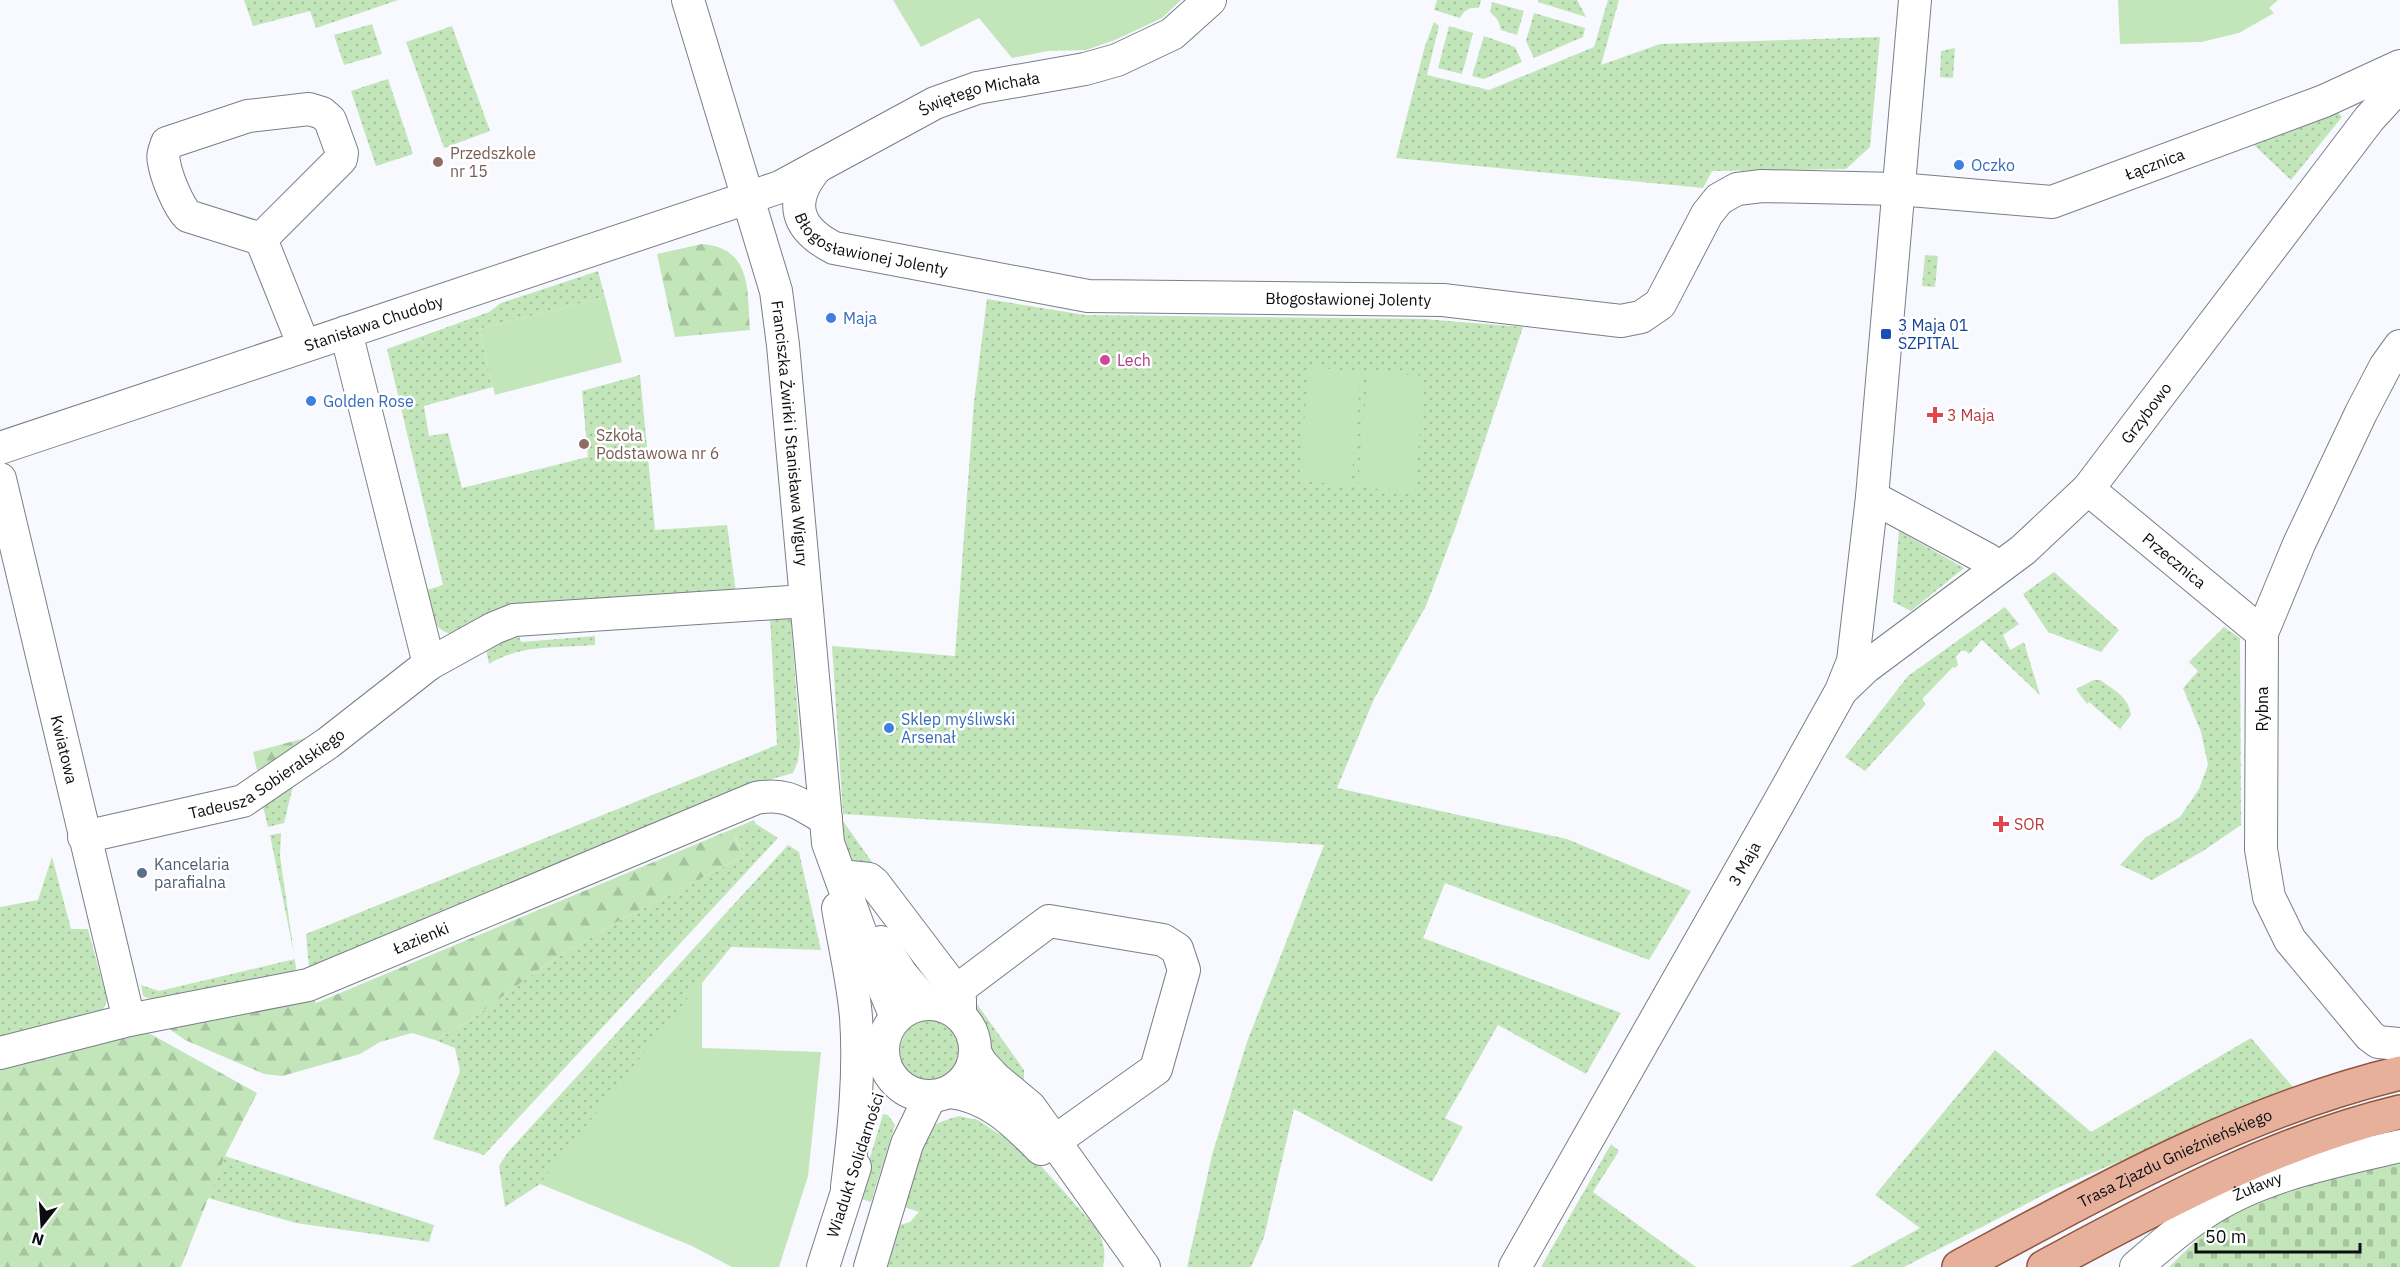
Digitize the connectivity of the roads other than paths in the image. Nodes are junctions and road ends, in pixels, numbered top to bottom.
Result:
1 (688, 0) edge
2 (1210, 0) edge
3 (1915, 0) edge
4 (2400, 66) edge
5 (2400, 85) edge
6 (817, 167) junction
7 (1898, 189) junction
8 (748, 196) junction
9 (261, 239) junction
10 (346, 332) junction
11 (304, 346) junction
12 (2400, 346) edge
13 (0, 448) edge
14 (0, 479) edge
15 (2088, 489) junction
16 (1872, 497) junction
17 (1997, 567) junction
18 (806, 601) junction
19 (2262, 633) junction
20 (429, 664) junction
21 (1841, 691) junction
22 (827, 831) junction
23 (84, 837) junction
24 (844, 884) junction
25 (958, 1003) junction
26 (927, 1004) junction
27 (896, 1017) junction
28 (129, 1020) junction
29 (2400, 1044) edge
30 (0, 1053) edge
31 (976, 1054) junction
32 (885, 1062) junction
33 (2400, 1073) edge
34 (940, 1094) junction
35 (2400, 1112) edge
36 (1055, 1141) junction
37 (2400, 1146) edge
38 (847, 1187) junction
39 (1095, 1199) junction
40 (823, 1267) edge
41 (870, 1267) edge
42 (1144, 1267) edge
43 (1515, 1267) edge
44 (1959, 1267) edge
45 (2044, 1267) edge
46 (2136, 1267) edge

1 - 8 street, Franciszka Żwirki i Stanisława Wigury
2 - 6 street, Świętego Michała
3 - 7 street, 3 Maja
4 - 7 street, Łącznica
5 - 15 street, Grzybowo
6 - 7 street, Błogosławionej Jolenty
6 - 8 street, Świętego Michała
7 - 16 street, 3 Maja
8 - 10 street, Stanisława Chudoby
8 - 18 street, Franciszka Żwirki i Stanisława Wigury
9 - 9 street
9 - 11 street
10 - 11 street, Stanisława Chudoby
10 - 20 street
11 - 13 street, Stanisława Chudoby
12 - 19 street, Rybna
14 - 23 street, Kwiatowa
15 - 17 street, Grzybowo
15 - 19 street, Przecznica
16 - 17 street
16 - 21 street, 3 Maja
17 - 21 street, Grzybowo
18 - 20 street, Tadeusza Sobieralskiego
18 - 22 street, Franciszka Żwirki i Stanisława Wigury
19 - 29 street, Rybna
20 - 23 street, Tadeusza Sobieralskiego
21 - 43 street, 3 Maja
22 - 24 street, Franciszka Żwirki i Stanisława Wigury
22 - 28 street, Łazienki
22 - 38 street
23 - 28 street, Kwiatowa
24 - 25 street
24 - 26 street, Franciszka Żwirki i Stanisława Wigury
24 - 27 street, Franciszka Żwirki i Stanisława Wigury
25 - 26 street
25 - 31 street
25 - 36 street
26 - 27 street
27 - 32 street
28 - 30 street, Łazienki
31 - 34 street
31 - 36 street
32 - 34 street
32 - 38 street, Wiadukt Solidarności
33 - 44 main road, Trasa Zjazdu Gnieźnieńskiego
34 - 39 street
34 - 41 street
35 - 45 main road, Trasa Zjazdu Gnieźnieńskiego
36 - 39 street
37 - 46 street, Żuławy
38 - 40 street, Wiadukt Solidarności
39 - 42 street

